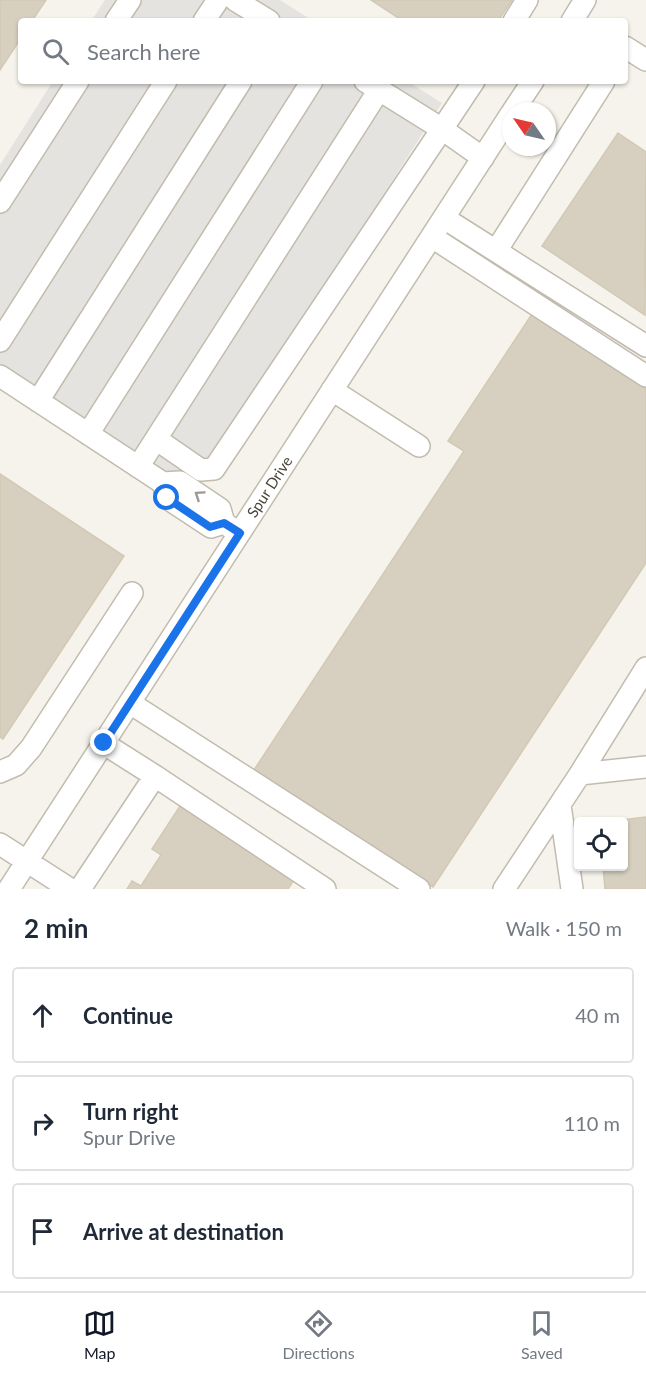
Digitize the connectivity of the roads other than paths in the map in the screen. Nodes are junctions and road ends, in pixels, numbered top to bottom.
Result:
1 (130, 0) edge
2 (218, 0) edge
3 (235, 0) edge
4 (527, 0) edge
5 (118, 18) edge
6 (206, 18) edge
7 (263, 18) edge
8 (516, 18) edge
9 (628, 49) edge
10 (646, 60) edge
11 (76, 84) edge
12 (164, 84) edge
13 (239, 84) edge
14 (310, 84) edge
15 (472, 84) edge
16 (531, 84) edge
17 (602, 84) edge
18 (372, 86) edge
19 (519, 102) edge
20 (442, 129) junction
21 (502, 129) edge
22 (483, 158) junction
23 (0, 202) edge
24 (444, 218) junction
25 (432, 237) junction
26 (496, 251) junction
27 (0, 341) edge
28 (646, 346) edge
29 (0, 376) edge
30 (646, 376) edge
31 (332, 390) junction
32 (38, 401) junction
33 (88, 434) junction
34 (156, 439) junction
35 (419, 447) dead end
36 (138, 467) junction
37 (232, 528) junction
38 (132, 593) dead end
39 (646, 668) edge
40 (130, 703) junction
41 (104, 743) junction
42 (646, 767) edge
43 (0, 772) edge
44 (580, 774) junction
45 (155, 776) junction
46 (560, 805) junction
47 (0, 844) edge
48 (27, 862) junction
49 (9, 889) edge
50 (70, 889) edge
51 (80, 889) edge
52 (325, 889) edge
53 (419, 889) edge
54 (504, 889) edge
55 (572, 889) edge

1 - 5 street
2 - 6 street
3 - 7 street
4 - 8 street
9 - 10 street
11 - 23 street
12 - 27 street
13 - 32 street
14 - 33 street
15 - 20 street
16 - 19 street, Spur Drive
17 - 26 street
18 - 20 street
18 - 34 street
20 - 22 street
20 - 34 street
21 - 22 street, Spur Drive
22 - 24 street, Spur Drive
24 - 25 street, Spur Drive
24 - 26 street
25 - 30 street
25 - 31 street, Spur Drive
26 - 28 street
29 - 32 street
31 - 35 street
31 - 37 street, Spur Drive
32 - 33 street
33 - 36 street
34 - 36 street
36 - 37 street
37 - 40 street, Spur Drive
38 - 43 street
39 - 44 street
40 - 41 street, Spur Drive
40 - 53 street
41 - 45 street
41 - 48 street, Spur Drive
42 - 44 street
44 - 46 street
45 - 51 street
45 - 52 street
46 - 54 street
46 - 55 street
47 - 48 street
48 - 49 street, Spur Drive
48 - 50 street

